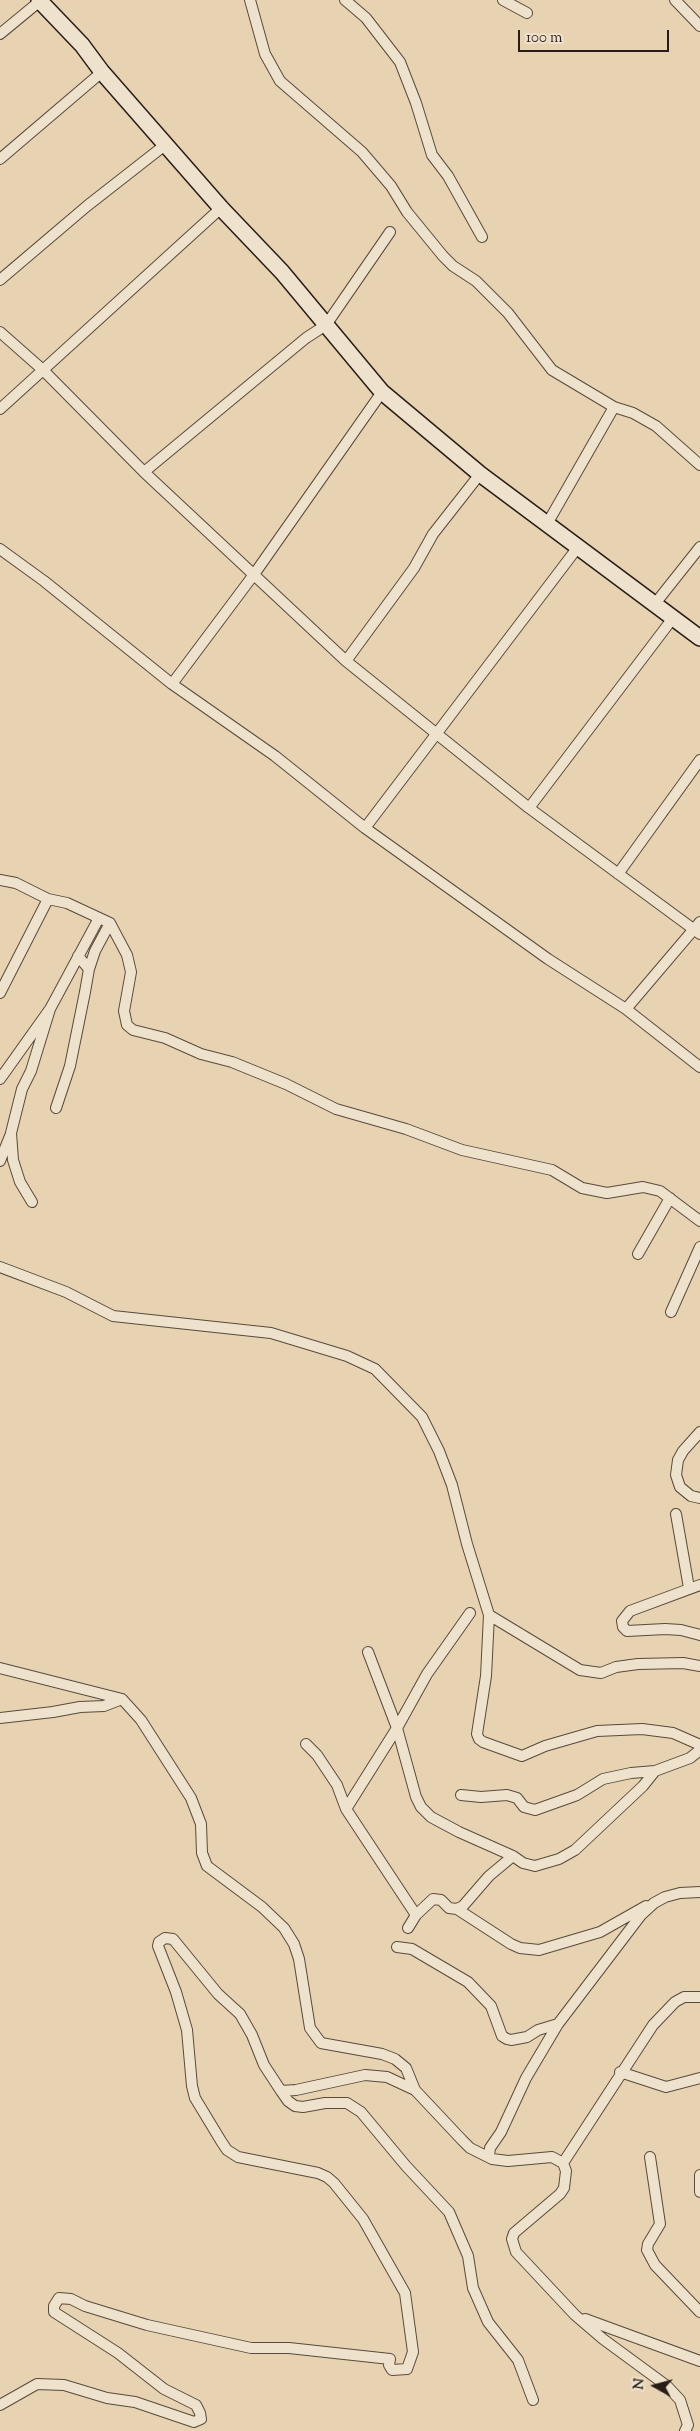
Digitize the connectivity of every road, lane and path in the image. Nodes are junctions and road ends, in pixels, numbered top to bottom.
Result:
1 (39, 0) edge
2 (250, 0) edge
3 (345, 0) edge
4 (503, 0) edge
5 (675, 0) edge
6 (527, 13) dead end
7 (700, 26) edge
8 (0, 34) edge
9 (102, 72) junction
10 (165, 145) junction
11 (0, 159) edge
12 (221, 208) junction
13 (390, 232) dead end
14 (482, 237) dead end
15 (0, 280) edge
16 (326, 325) junction
17 (0, 332) edge
18 (43, 370) junction
19 (382, 392) junction
20 (614, 407) junction
21 (0, 409) edge
22 (700, 465) edge
23 (144, 472) junction
24 (480, 474) junction
25 (547, 524) junction
26 (578, 547) junction
27 (700, 547) edge
28 (0, 549) edge
29 (254, 573) junction
30 (654, 605) junction
31 (673, 618) junction
32 (700, 638) edge
33 (346, 660) junction
34 (172, 684) junction
35 (438, 734) junction
36 (700, 760) edge
37 (529, 808) junction
38 (365, 828) junction
39 (618, 874) junction
40 (0, 880) edge
41 (48, 899) junction
42 (99, 918) junction
43 (110, 923) junction
44 (698, 929) edge
45 (78, 956) junction
46 (88, 969) junction
47 (0, 993) edge
48 (50, 1009) junction
49 (626, 1009) junction
50 (700, 1067) edge
51 (0, 1079) edge
52 (56, 1108) dead end
53 (11, 1133) junction
54 (0, 1161) edge
55 (670, 1198) junction
56 (32, 1202) dead end
57 (700, 1221) edge
58 (700, 1247) edge
59 (638, 1254) dead end
60 (0, 1267) edge
61 (671, 1312) dead end
62 (700, 1432) edge
63 (700, 1498) edge
64 (676, 1514) dead end
65 (700, 1585) edge
66 (689, 1588) junction
67 (470, 1613) dead end
68 (490, 1615) junction
69 (700, 1635) edge
70 (368, 1652) dead end
71 (700, 1666) edge
72 (0, 1668) edge
73 (122, 1699) junction
74 (0, 1718) edge
75 (397, 1728) junction
76 (306, 1744) dead end
77 (700, 1749) edge
78 (656, 1772) junction
79 (461, 1795) dead end
80 (346, 1809) junction
81 (513, 1856) junction
82 (700, 1892) edge
83 (654, 1903) junction
84 (457, 1910) junction
85 (416, 1915) junction
86 (408, 1928) dead end
87 (396, 1947) dead end
88 (700, 1997) edge
89 (558, 2024) junction
90 (620, 2072) junction
91 (700, 2078) edge
92 (415, 2090) junction
93 (281, 2091) junction
94 (489, 2156) junction
95 (650, 2157) dead end
96 (563, 2163) junction
97 (700, 2175) edge
98 (700, 2192) edge
99 (700, 2312) edge
100 (575, 2315) junction
101 (700, 2361) edge
102 (533, 2400) dead end
103 (0, 2405) edge
104 (685, 2431) edge

1 - 8 street
1 - 9 street
2 - 20 street
3 - 14 street
4 - 6 street
5 - 7 street
9 - 10 street
9 - 11 street
10 - 12 street
10 - 15 street
12 - 16 street
12 - 18 street
13 - 16 street
16 - 19 street
16 - 23 street
17 - 18 street
18 - 21 street
18 - 23 street
19 - 24 street
19 - 29 street
20 - 22 street
20 - 25 street
23 - 29 street
24 - 25 street
24 - 33 street
25 - 26 street
26 - 30 street
26 - 35 street
27 - 30 street
28 - 34 street
29 - 33 street
29 - 34 street
30 - 31 street
31 - 32 street
31 - 37 street
33 - 35 street
34 - 38 street
35 - 37 street
35 - 38 street
36 - 39 street
37 - 39 street
38 - 49 street
39 - 44 street
40 - 41 street
41 - 42 street
41 - 47 street
42 - 43 street
42 - 45 street
43 - 46 street
43 - 55 street
44 - 49 street
45 - 46 street
45 - 48 street
46 - 52 street
48 - 51 street
48 - 53 street
49 - 50 street
53 - 54 street
53 - 56 street
55 - 57 street
55 - 59 street
58 - 61 street
60 - 68 street
62 - 63 street
64 - 66 street
65 - 66 street
66 - 69 street
67 - 75 street
68 - 71 street
68 - 77 street
70 - 75 street
72 - 73 street
73 - 74 street
73 - 92 street
75 - 80 street
75 - 81 street
76 - 80 street
77 - 78 street
78 - 79 street
78 - 81 street
80 - 85 street
81 - 84 street
82 - 83 street
83 - 84 street
83 - 89 street
84 - 85 street
85 - 86 street
87 - 89 street
88 - 90 street
89 - 94 street
90 - 91 street
90 - 96 street
92 - 93 street
92 - 94 street
93 - 102 street
93 - 103 street
94 - 96 street
95 - 99 street
96 - 100 street
97 - 98 street
100 - 101 street
100 - 104 street

